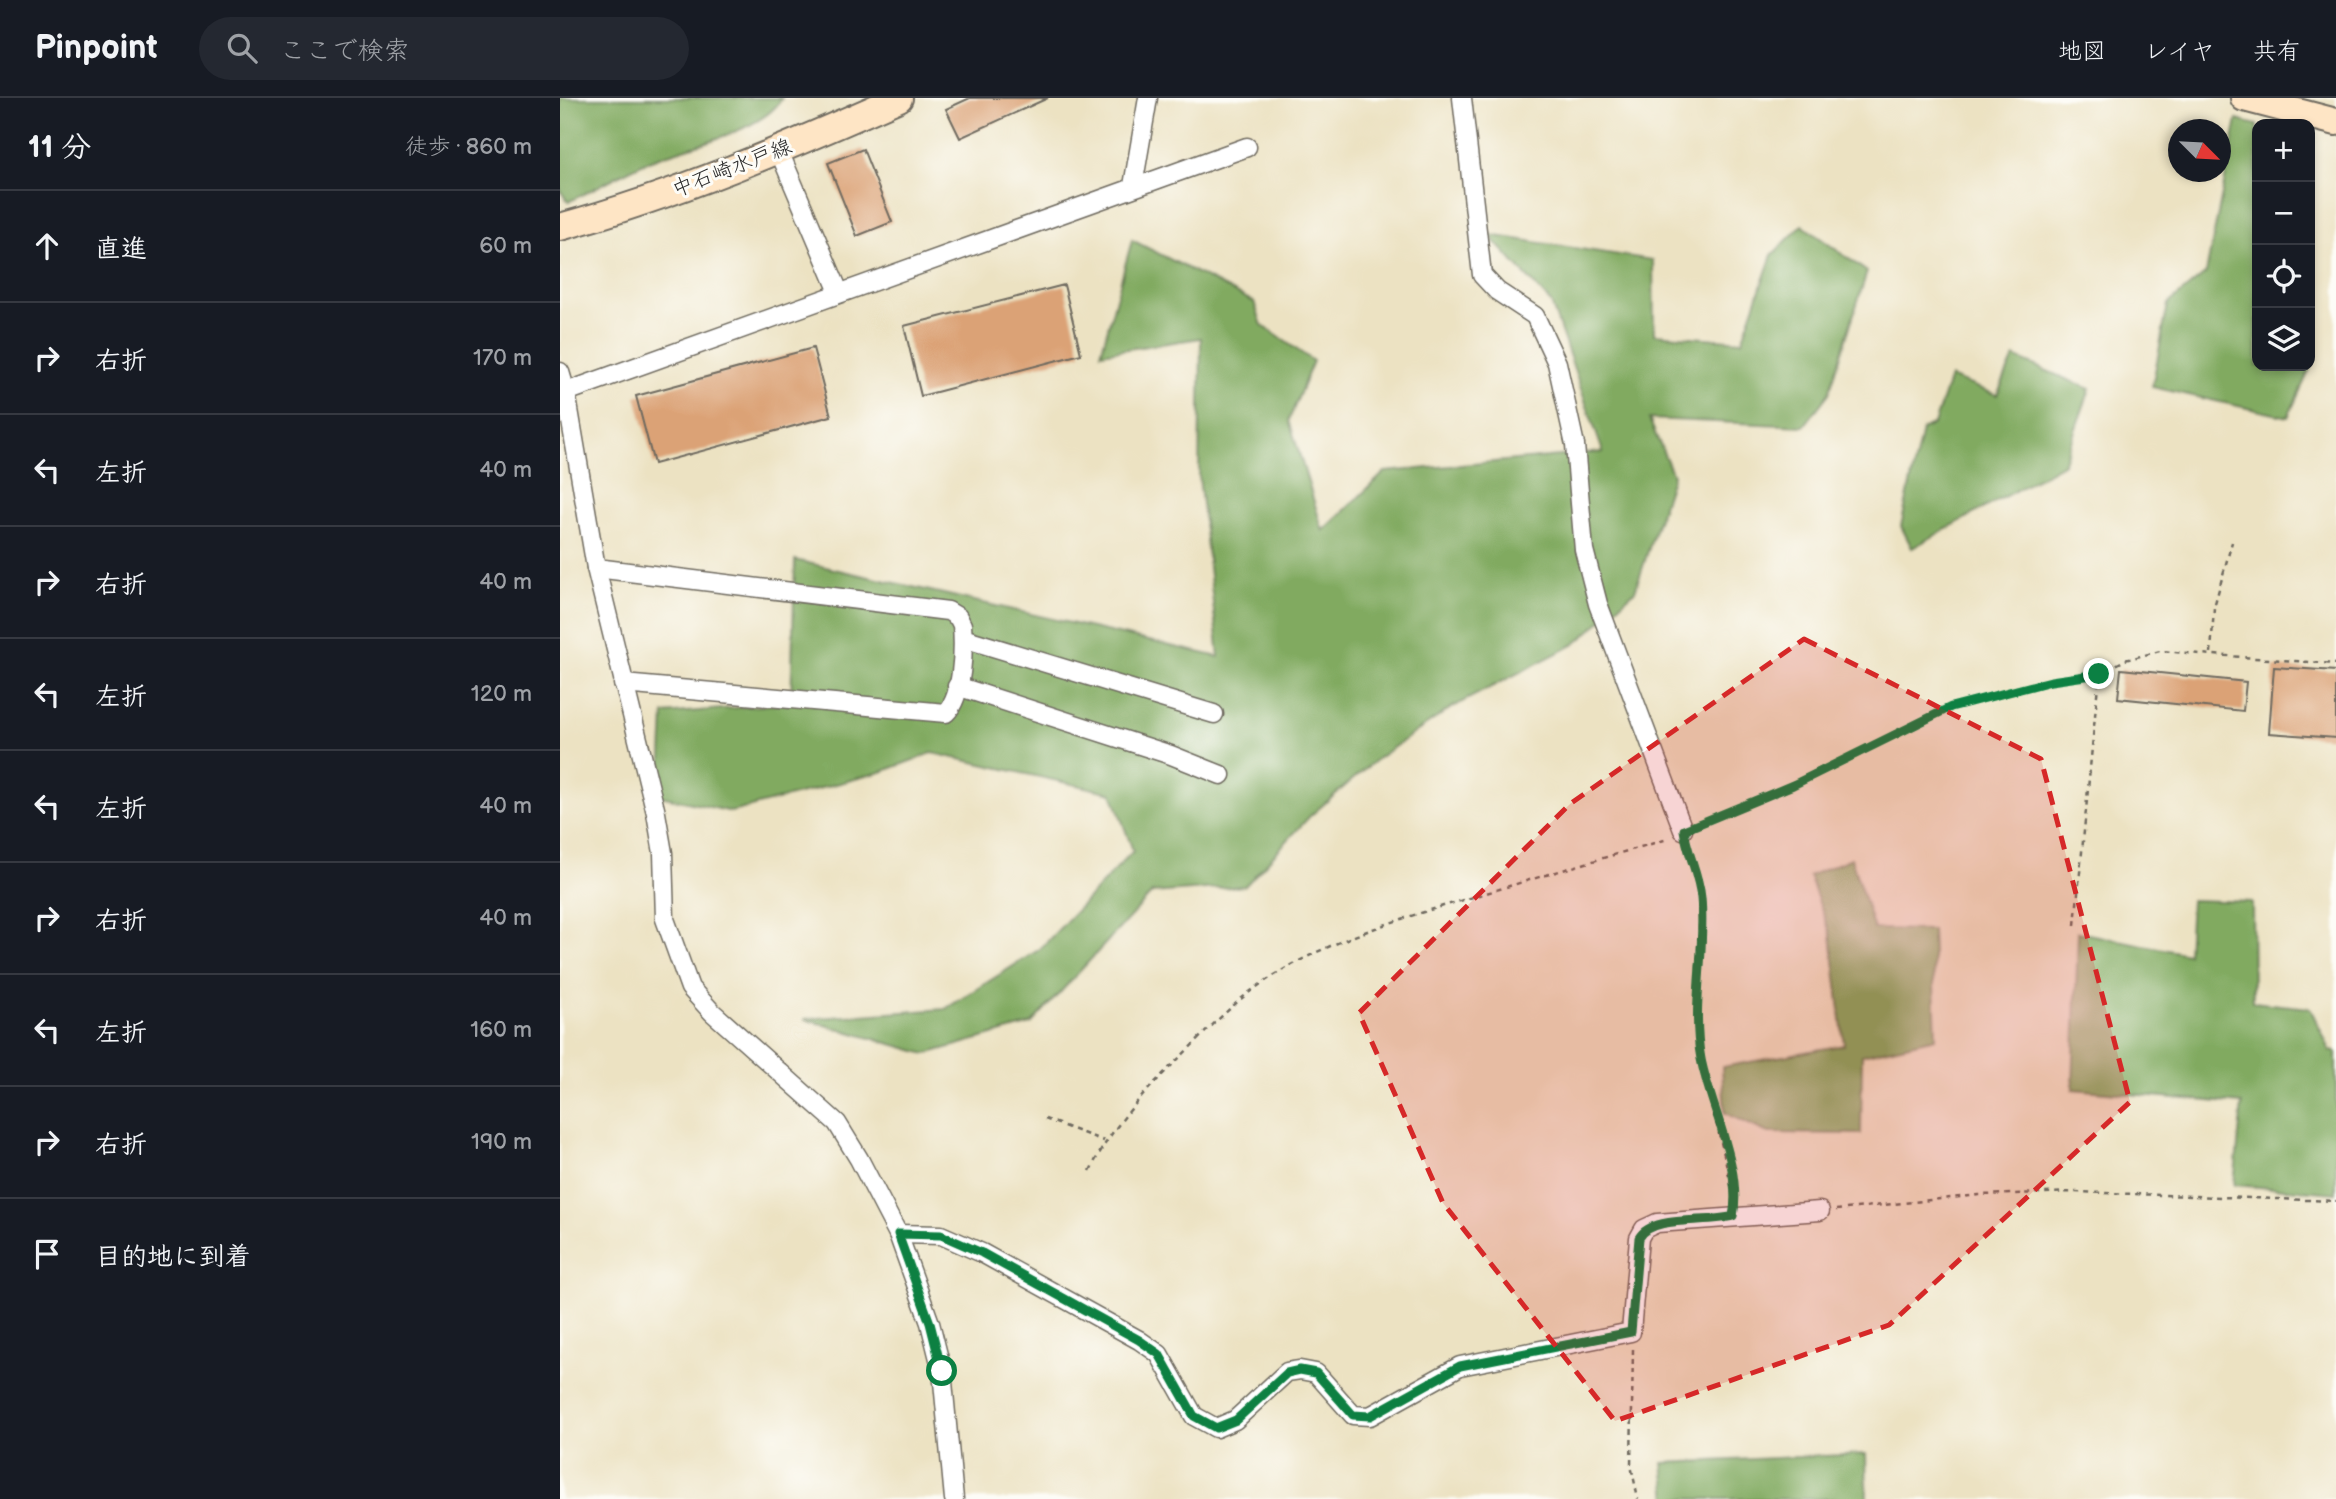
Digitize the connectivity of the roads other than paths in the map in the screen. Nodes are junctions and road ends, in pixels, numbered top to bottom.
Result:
1 (900, 98) edge
2 (1148, 98) edge
3 (1462, 98) edge
4 (2244, 98) edge
5 (2336, 122) edge
6 (1247, 147) dead end
7 (779, 151) junction
8 (1133, 186) junction
9 (560, 227) edge
10 (839, 292) junction
11 (560, 372) edge
12 (566, 392) junction
13 (596, 568) junction
14 (963, 638) junction
15 (624, 684) junction
16 (957, 686) junction
17 (1214, 714) dead end
18 (1221, 775) dead end
19 (1684, 830) road end
20 (1820, 1211) road end
21 (898, 1234) junction
22 (954, 1499) edge

1 - 7 main road, 中石崎水戸線
2 - 8 street
3 - 19 street
4 - 5 main road
6 - 8 street
7 - 9 main road, 中石崎水戸線
7 - 10 street
8 - 10 street
10 - 12 street
11 - 12 street
12 - 13 street
13 - 14 street
13 - 15 street
14 - 16 street
14 - 17 street
15 - 16 street
15 - 21 street
16 - 18 street
20 - 21 street
21 - 22 street

